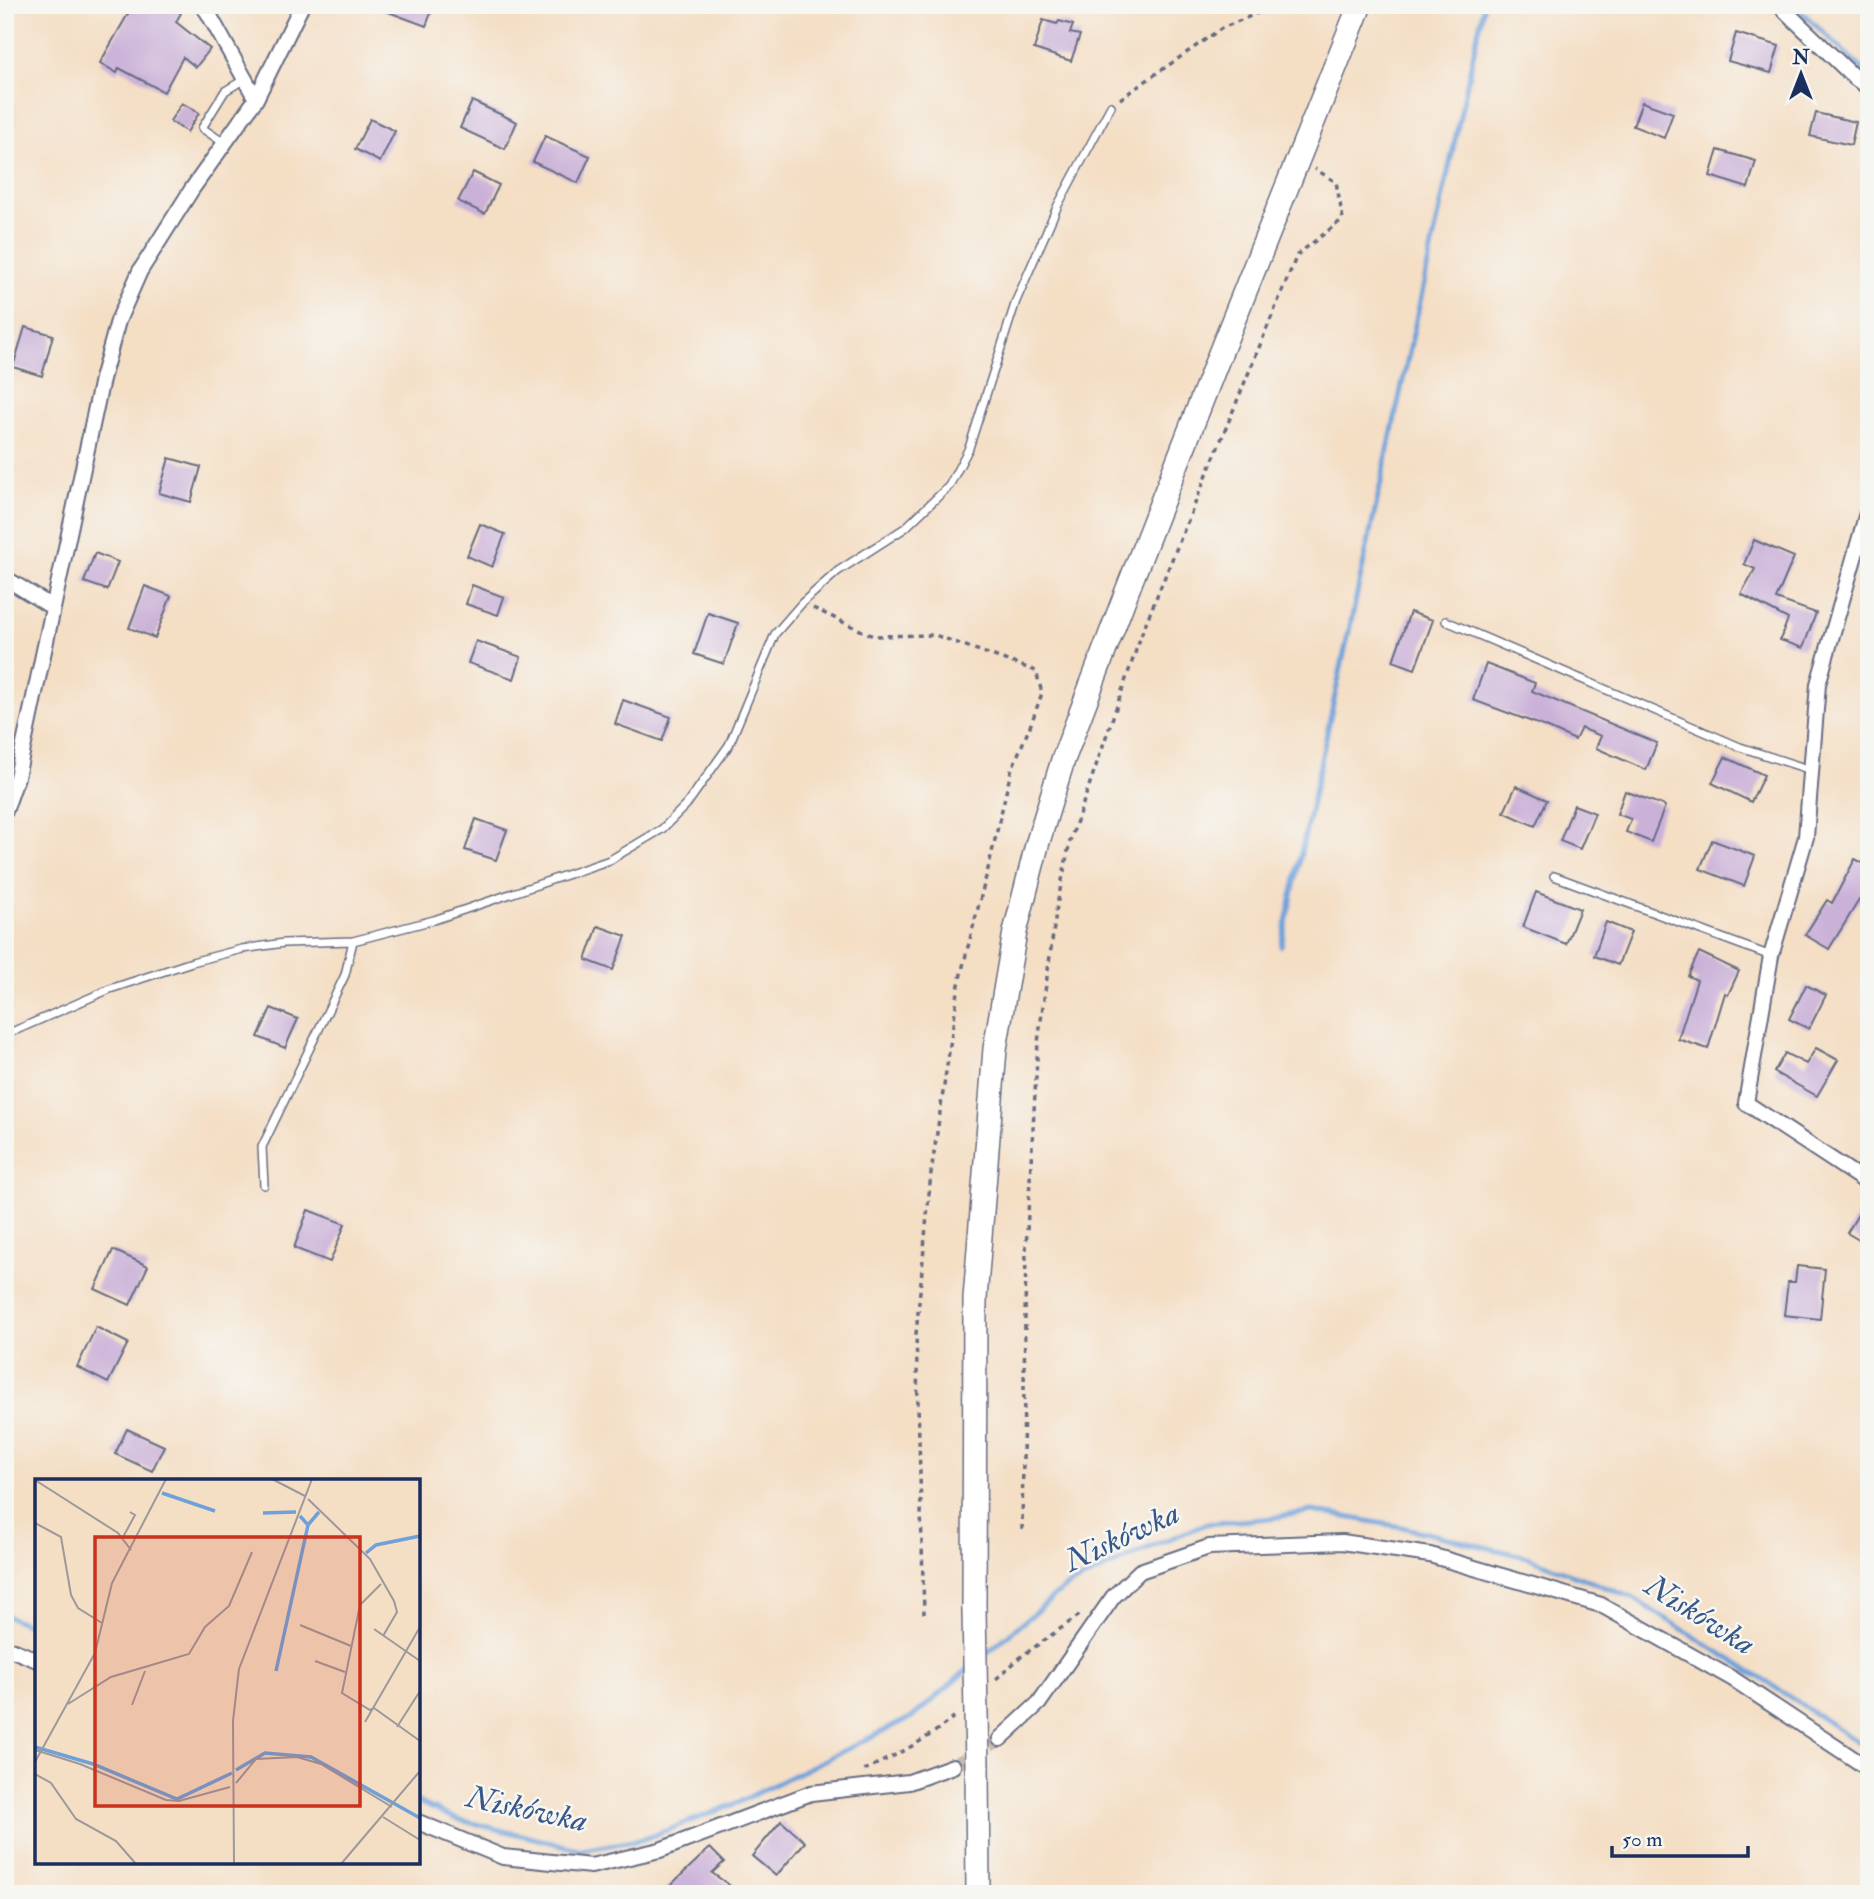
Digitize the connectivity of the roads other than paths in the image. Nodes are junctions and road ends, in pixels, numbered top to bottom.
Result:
1 (201, 5) edge
2 (302, 5) edge
3 (1360, 5) edge
4 (1779, 5) edge
5 (245, 79) junction
6 (1869, 89) edge
7 (256, 99) junction
8 (1111, 106) road end
9 (224, 144) junction
10 (1869, 506) edge
11 (5, 578) edge
12 (52, 607) junction
13 (1446, 621) dead end
14 (1811, 770) junction
15 (5, 811) edge
16 (1554, 876) dead end
17 (353, 941) junction
18 (1771, 956) junction
19 (5, 1035) edge
20 (1869, 1184) edge
21 (264, 1185) dead end
22 (5, 1647) edge
23 (35, 1659) edge
24 (1000, 1738) tunnel mouth
25 (953, 1766) tunnel mouth
26 (1869, 1769) edge
27 (420, 1823) edge
28 (978, 1894) edge

1 - 5 street
2 - 7 street
3 - 28 main road, bridge
4 - 6 street
5 - 7 street
5 - 9 lane
7 - 9 street
8 - 17 lane
9 - 12 street
10 - 14 street
11 - 12 street
12 - 15 street
13 - 14 lane
14 - 18 street
16 - 18 lane
17 - 19 lane
17 - 21 lane
18 - 20 street
22 - 23 street
24 - 26 street
25 - 27 street

